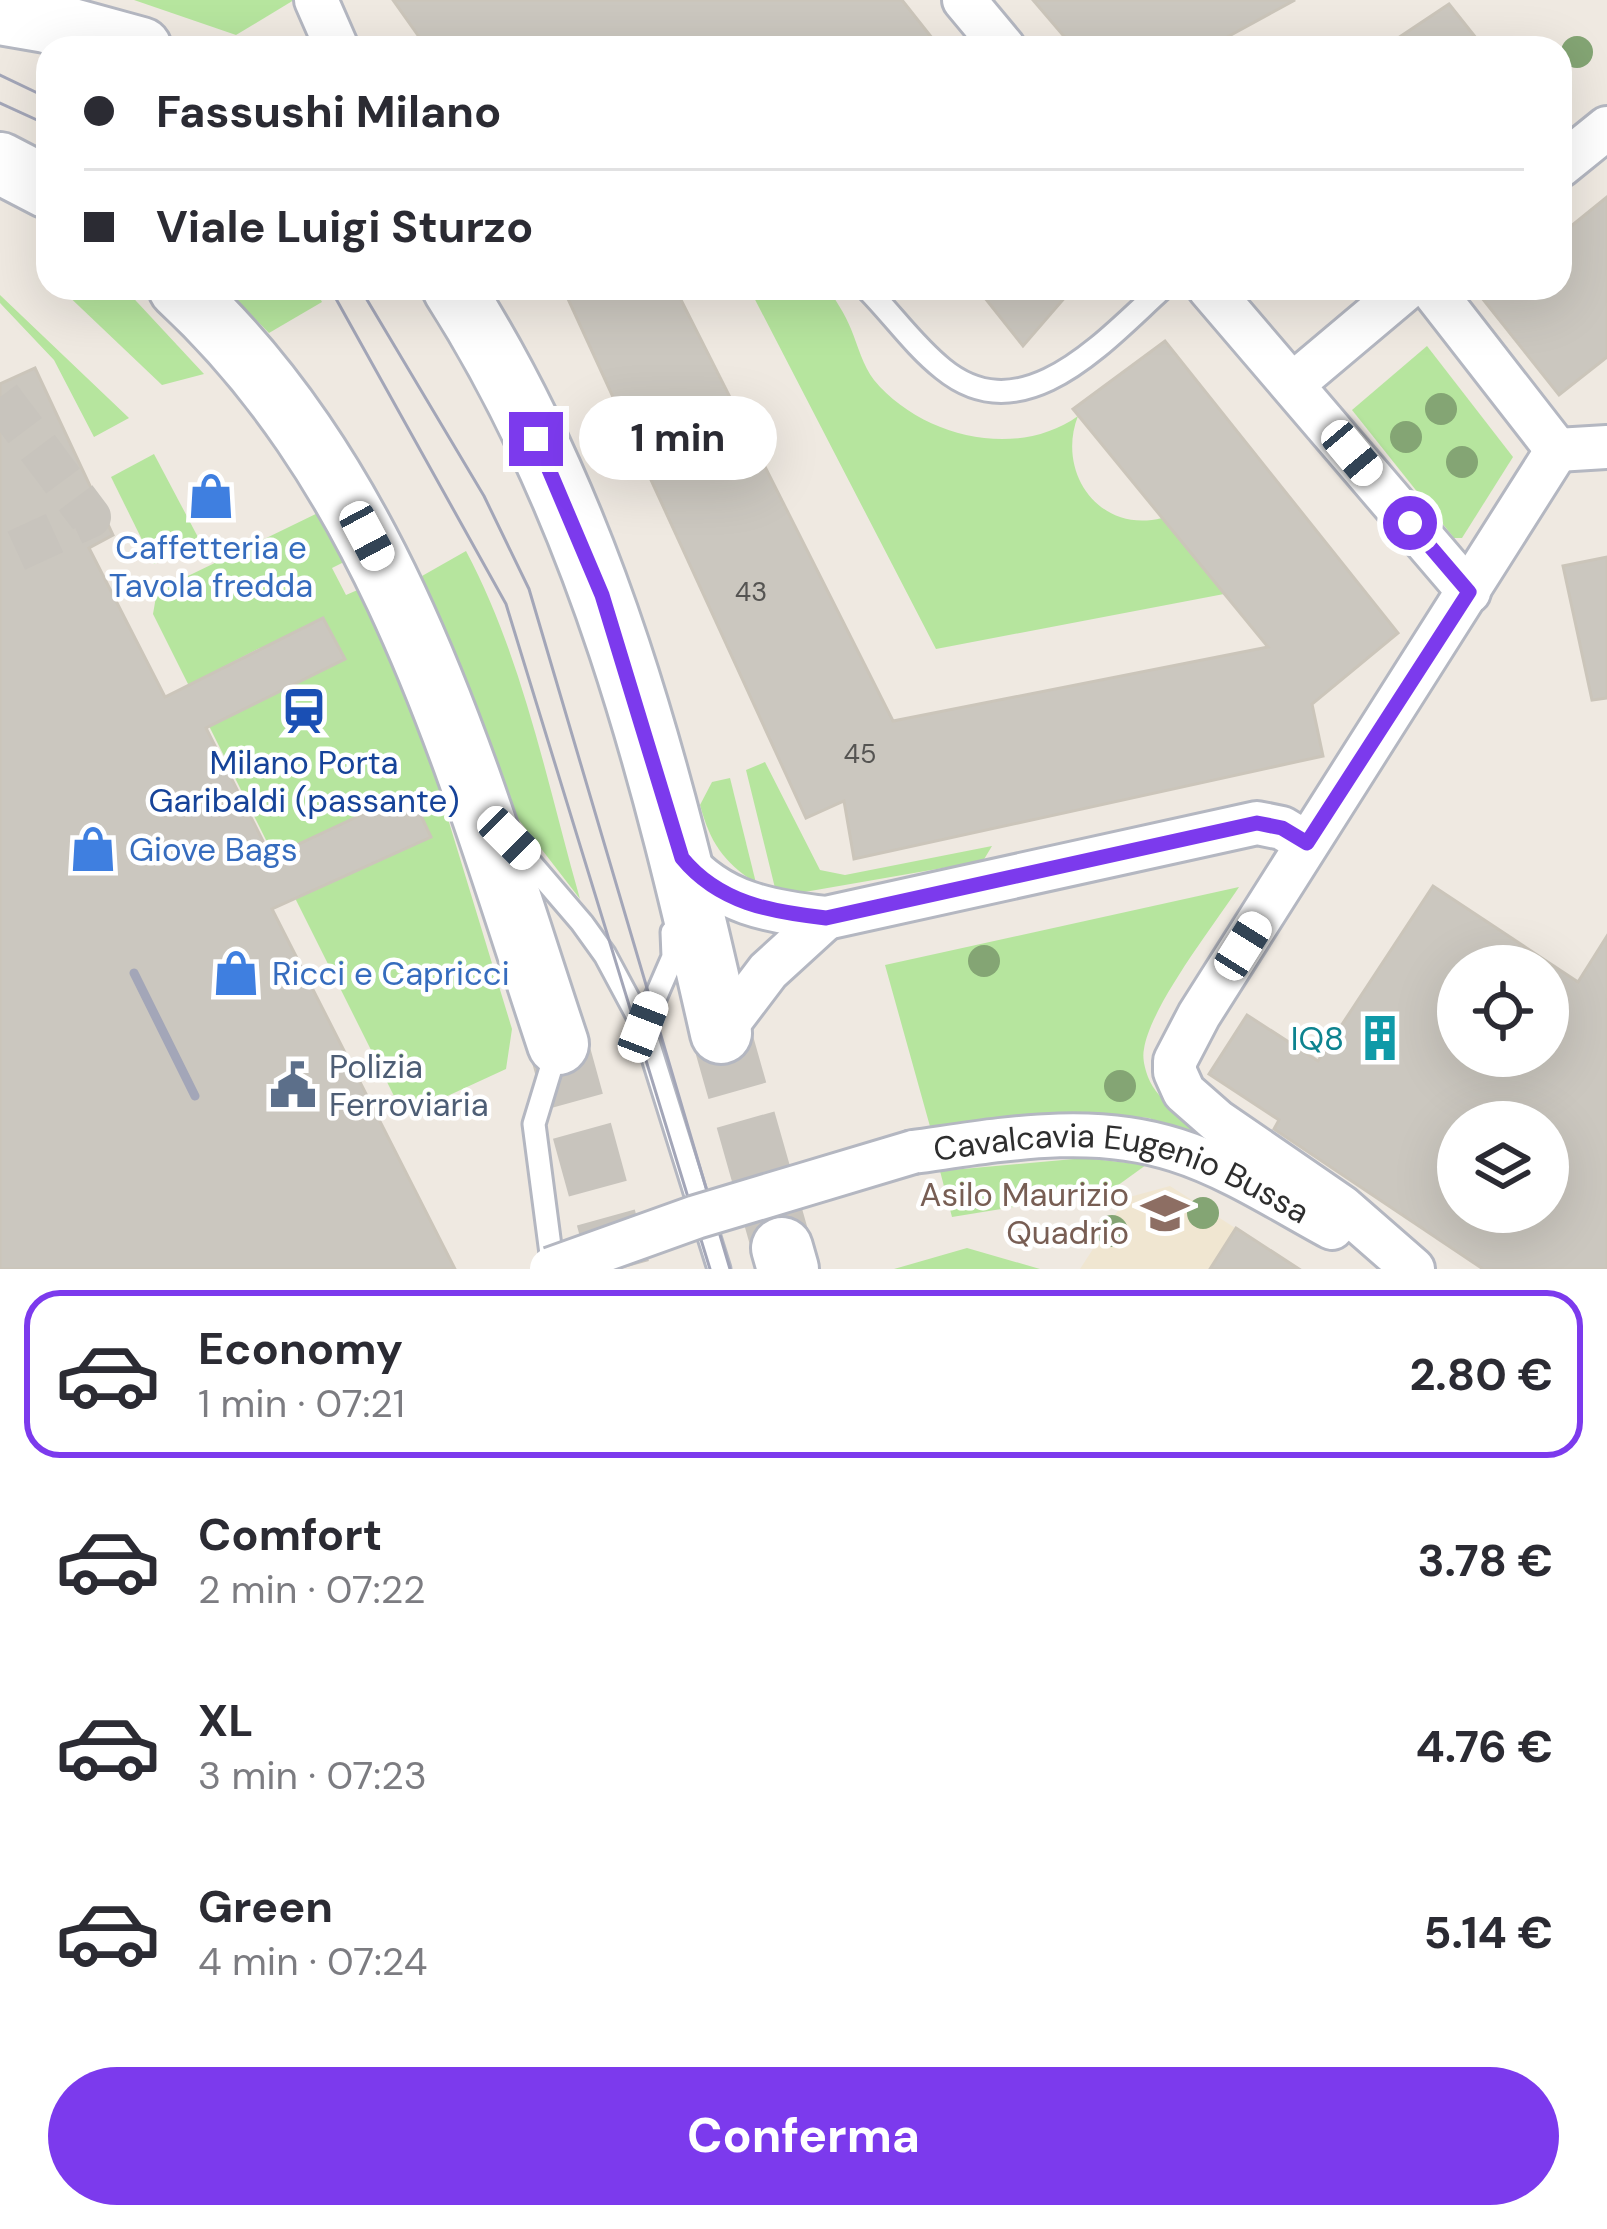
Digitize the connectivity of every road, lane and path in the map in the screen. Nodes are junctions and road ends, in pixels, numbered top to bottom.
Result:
1 (316, 0) edge
2 (964, 0) edge
3 (0, 14) edge
4 (97, 36) edge
5 (332, 36) edge
6 (994, 36) edge
7 (1607, 128) edge
8 (1572, 156) edge
9 (0, 163) edge
10 (36, 182) edge
11 (191, 300) edge
12 (460, 300) edge
13 (877, 300) edge
14 (1150, 300) edge
15 (1220, 300) edge
16 (1393, 300) edge
17 (1440, 300) edge
18 (1293, 384) junction
19 (1607, 447) edge
20 (1557, 449) junction
21 (1469, 592) junction
22 (480, 809) junction
23 (1307, 843) junction
24 (665, 849) junction
25 (826, 918) junction
26 (643, 1027) junction
27 (721, 1033) joint
28 (558, 1044) joint
29 (552, 1269) edge
30 (719, 1269) edge
31 (1410, 1269) edge

1 - 5 street
2 - 6 street
3 - 4 main road
7 - 8 street
9 - 10 main road
11 - 22 main road
12 - 24 main road
13 - 14 lane
15 - 18 street
16 - 18 street
17 - 20 street
18 - 21 street
19 - 20 street
20 - 21 street
21 - 23 street
22 - 26 lane
22 - 28 main road
23 - 25 street
23 - 31 street
24 - 25 street
24 - 26 lane
24 - 27 main road
25 - 27 street
26 - 30 lane
28 - 29 lane
29 - 31 street, Cavalcavia Eugenio Bussa, bridge

